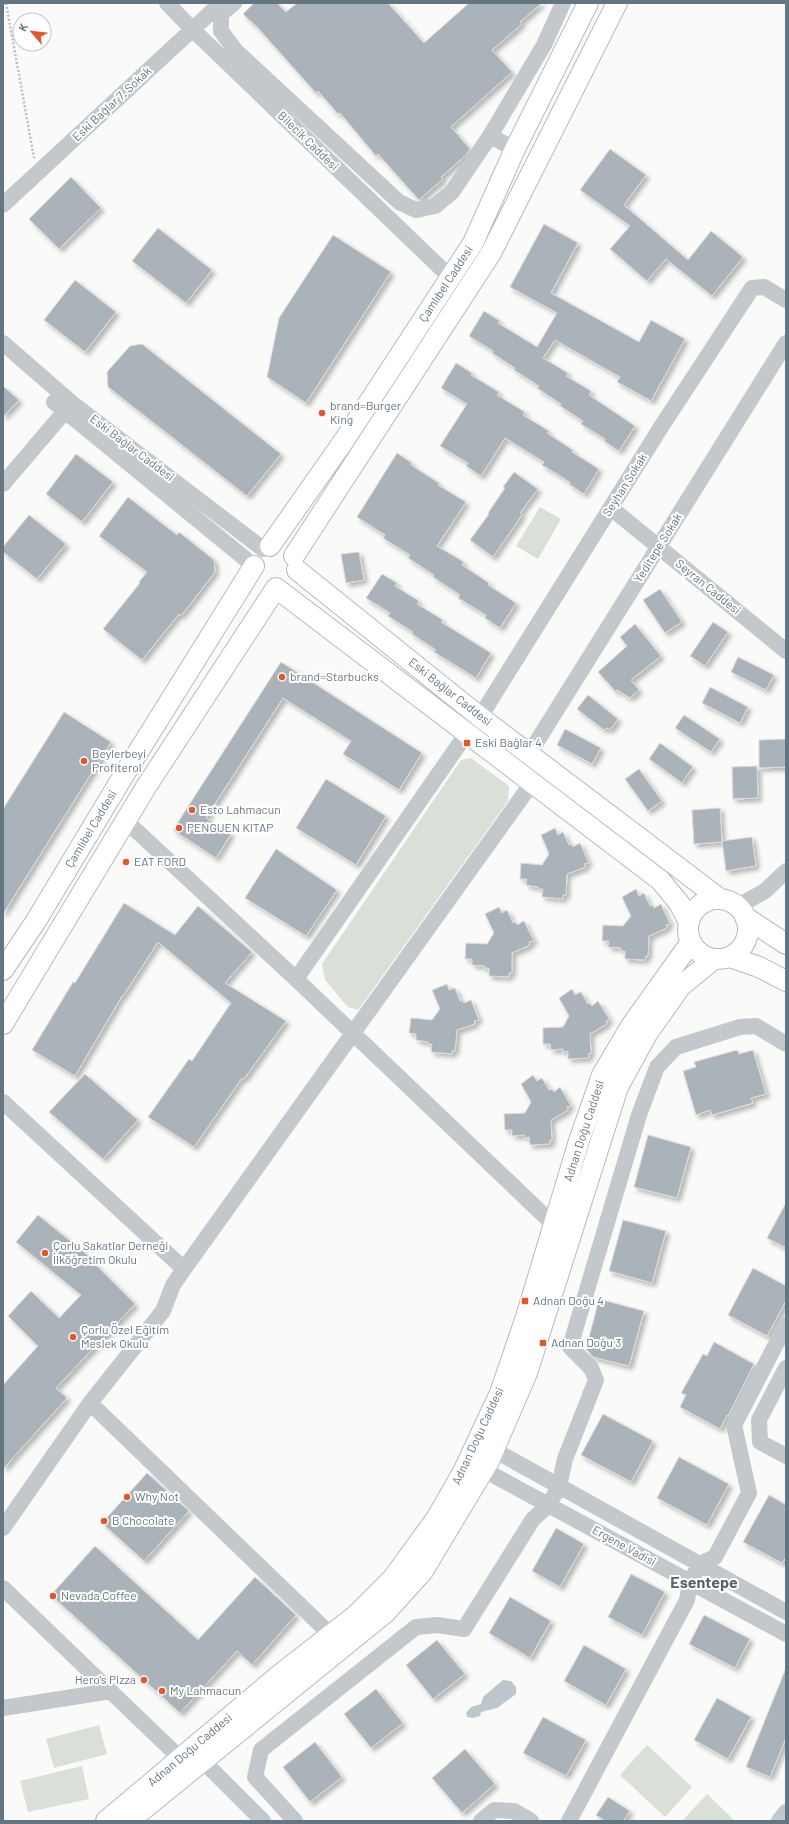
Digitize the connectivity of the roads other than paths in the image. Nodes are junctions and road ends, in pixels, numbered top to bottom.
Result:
1 (168, 3) edge
2 (221, 3) edge
3 (234, 3) edge
4 (563, 3) edge
5 (588, 3) edge
6 (617, 3) edge
7 (192, 30) junction
8 (490, 136) junction
9 (515, 149) junction
10 (3, 205) edge
11 (450, 277) junction
12 (786, 300) edge
13 (786, 343) edge
14 (3, 344) edge
15 (3, 358) edge
16 (69, 407) junction
17 (3, 484) edge
18 (611, 508) junction
19 (266, 547) junction
20 (658, 547) junction
21 (295, 563) junction
22 (254, 566) junction
23 (276, 588) junction
24 (786, 651) edge
25 (480, 717) junction
26 (467, 733) junction
27 (529, 754) junction
28 (532, 783) junction
29 (126, 820) junction
30 (786, 871) edge
31 (734, 908) junction
32 (689, 922) junction
33 (691, 942) junction
34 (786, 944) edge
35 (722, 958) junction
36 (3, 970) edge
37 (296, 979) junction
38 (786, 981) edge
39 (3, 1024) edge
40 (353, 1034) junction
41 (786, 1044) edge
42 (3, 1102) edge
43 (554, 1225) junction
44 (184, 1269) junction
45 (786, 1325) edge
46 (786, 1368) edge
47 (90, 1403) junction
48 (494, 1450) junction
49 (786, 1456) edge
50 (565, 1459) junction
51 (484, 1470) junction
52 (544, 1477) junction
53 (559, 1486) junction
54 (534, 1497) junction
55 (549, 1505) junction
56 (533, 1519) junction
57 (3, 1528) edge
58 (700, 1564) junction
59 (715, 1565) junction
60 (690, 1582) junction
61 (705, 1590) junction
62 (5, 1593) edge
63 (687, 1600) junction
64 (786, 1612) edge
65 (786, 1634) edge
66 (330, 1635) junction
67 (111, 1691) junction
68 (3, 1708) edge
69 (191, 1756) junction
70 (786, 1812) edge
71 (106, 1821) edge
72 (129, 1821) edge
73 (263, 1821) edge
74 (295, 1821) edge
75 (481, 1821) edge
76 (531, 1821) edge
77 (569, 1821) edge
78 (779, 1821) edge

1 - 7 street, Bilecik Caddesi
2 - 7 street, Eski Bağlar 7. Sokak
3 - 8 street
4 - 8 street
5 - 9 main road, Çamlıbel Caddesi
6 - 21 main road
7 - 10 street, Eski Bağlar 7. Sokak
7 - 11 street, Bilecik Caddesi
8 - 9 street
9 - 11 main road, Çamlıbel Caddesi
11 - 19 main road, Çamlıbel Caddesi
12 - 18 street, Seyhan Sokak
13 - 20 street, Yeditepe Sokak
14 - 16 street, Eski Bağlar Caddesi
15 - 16 street, Eski Bağlar Caddesi
16 - 17 street
16 - 19 street, Eski Bağlar Caddesi
16 - 22 street, Eski Bağlar Caddesi
18 - 20 street, Seyran Caddesi
18 - 25 street, Seyhan Sokak
19 - 21 main road
19 - 22 main road
20 - 24 street, Seyran Caddesi
20 - 27 street, Yeditepe Sokak
21 - 23 main road
21 - 25 main road, Eski Bağlar Caddesi
22 - 23 main road
22 - 36 main road, Çamlıbel Caddesi
23 - 26 main road, Eski Bağlar Caddesi
23 - 29 main road
25 - 27 main road, Eski Bağlar Caddesi
26 - 28 main road, Eski Bağlar Caddesi
26 - 37 street
27 - 31 main road, Eski Bağlar Caddesi
28 - 32 main road, Eski Bağlar Caddesi
28 - 40 street
29 - 37 street
29 - 39 main road
30 - 31 street
31 - 32 main road
31 - 34 main road, Eski Bağlar Caddesi
31 - 35 main road
32 - 33 main road
33 - 35 main road
33 - 43 main road, Adnan Doğu Caddesi
35 - 38 main road
35 - 48 main road, Adnan Doğu Caddesi
37 - 40 street
40 - 43 street
40 - 44 street
41 - 50 street
42 - 44 street
43 - 66 main road, Adnan Doğu Caddesi
44 - 47 street
45 - 59 street
46 - 49 street
47 - 57 street
47 - 66 street
48 - 51 main road, Adnan Doğu Caddesi
48 - 52 street, Ergene Vadisi
50 - 52 street
50 - 53 street
51 - 54 street, Ergene Vadisi
51 - 69 main road, Adnan Doğu Caddesi
52 - 53 street, Ergene Vadisi
52 - 54 street
53 - 55 street
53 - 58 street, Ergene Vadisi
54 - 55 street, Ergene Vadisi
54 - 56 street
55 - 56 street
55 - 60 street, Ergene Vadisi
56 - 74 street
58 - 59 street, Ergene Vadisi
58 - 60 street
59 - 61 street
59 - 64 street, Ergene Vadisi
60 - 61 street, Ergene Vadisi
60 - 63 street
61 - 63 street
61 - 65 street, Ergene Vadisi
62 - 67 street
63 - 77 street
66 - 69 main road, Adnan Doğu Caddesi
67 - 68 street
67 - 69 street
69 - 71 main road, Adnan Doğu Caddesi
69 - 72 main road, Adnan Doğu Caddesi
69 - 73 street
70 - 78 street
75 - 76 street

